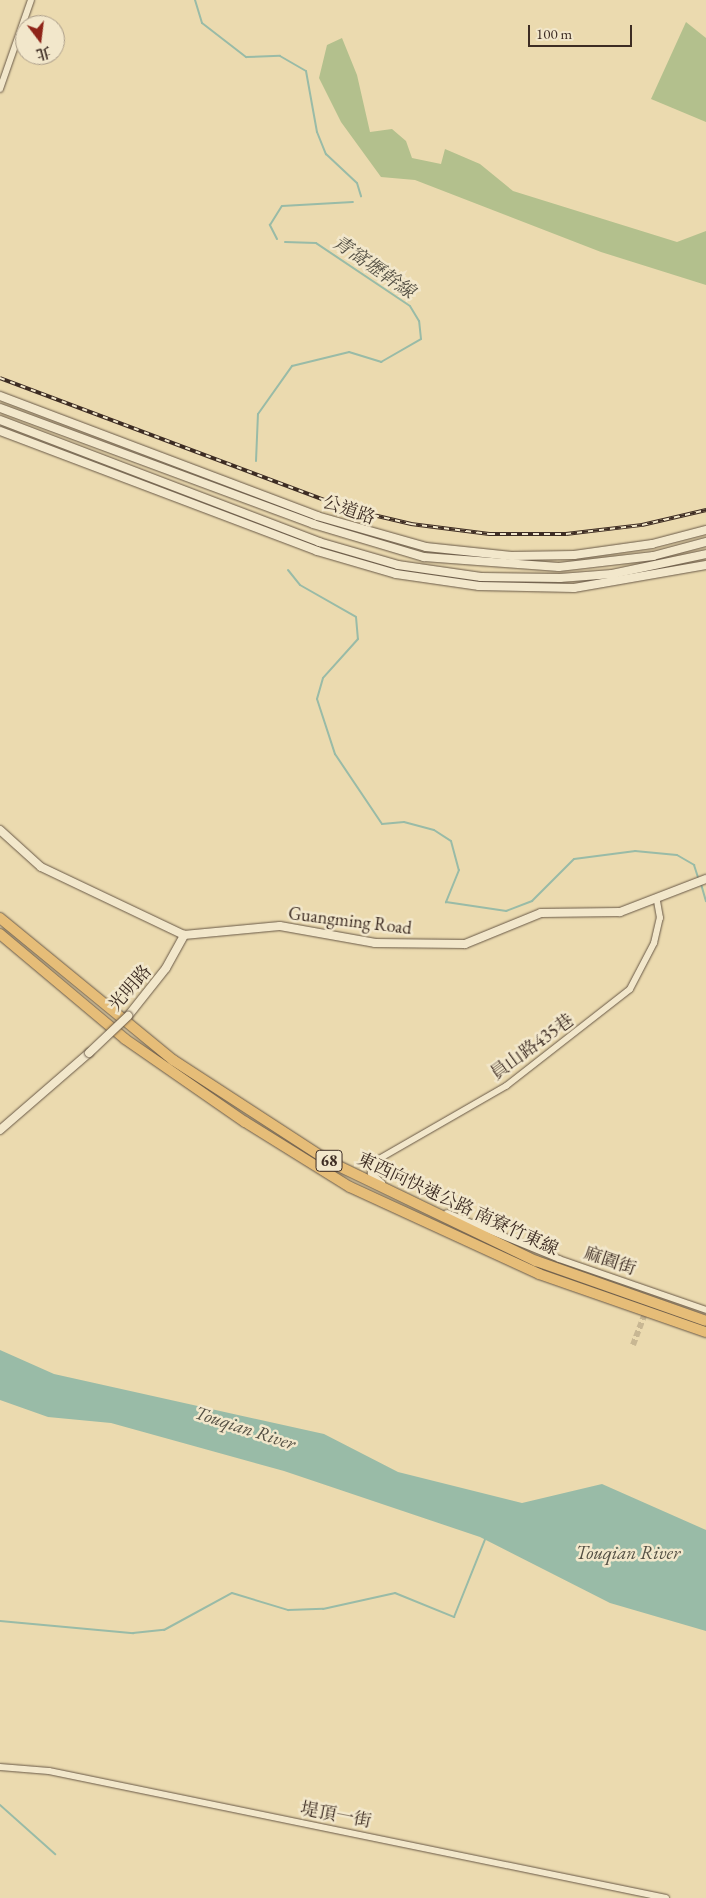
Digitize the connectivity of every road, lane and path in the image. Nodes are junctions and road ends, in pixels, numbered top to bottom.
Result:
1 (31, 0) edge
2 (0, 89) edge
3 (0, 396) edge
4 (0, 408) edge
5 (0, 420) edge
6 (0, 431) edge
7 (48, 438) junction
8 (44, 448) junction
9 (706, 530) edge
10 (706, 542) edge
11 (706, 554) edge
12 (706, 565) edge
13 (427, 570) junction
14 (425, 580) junction
15 (0, 830) edge
16 (706, 879) edge
17 (657, 901) junction
18 (0, 918) edge
19 (0, 934) edge
20 (184, 935) junction
21 (0, 1130) edge
22 (371, 1173) joint
23 (706, 1310) edge
24 (706, 1321) edge
25 (706, 1332) edge
26 (0, 1767) edge
27 (666, 1898) edge

1 - 2 street
3 - 9 street, 公道路
4 - 10 street, 公道路
5 - 7 street
6 - 8 street
7 - 8 street
7 - 13 street
8 - 14 street
11 - 13 street
12 - 14 street
13 - 14 street
15 - 20 street
16 - 17 street, Guangming Road
17 - 20 street, Guangming Road
17 - 22 street, 員山路435巷
18 - 24 highway, 東西向快速公路 南寮竹東線 / 68
19 - 25 highway, 東西向快速公路 南寮竹東線 / 68
20 - 21 street, 光明路, bridge
22 - 23 street, 麻園街
26 - 27 street, 堤頂一街

